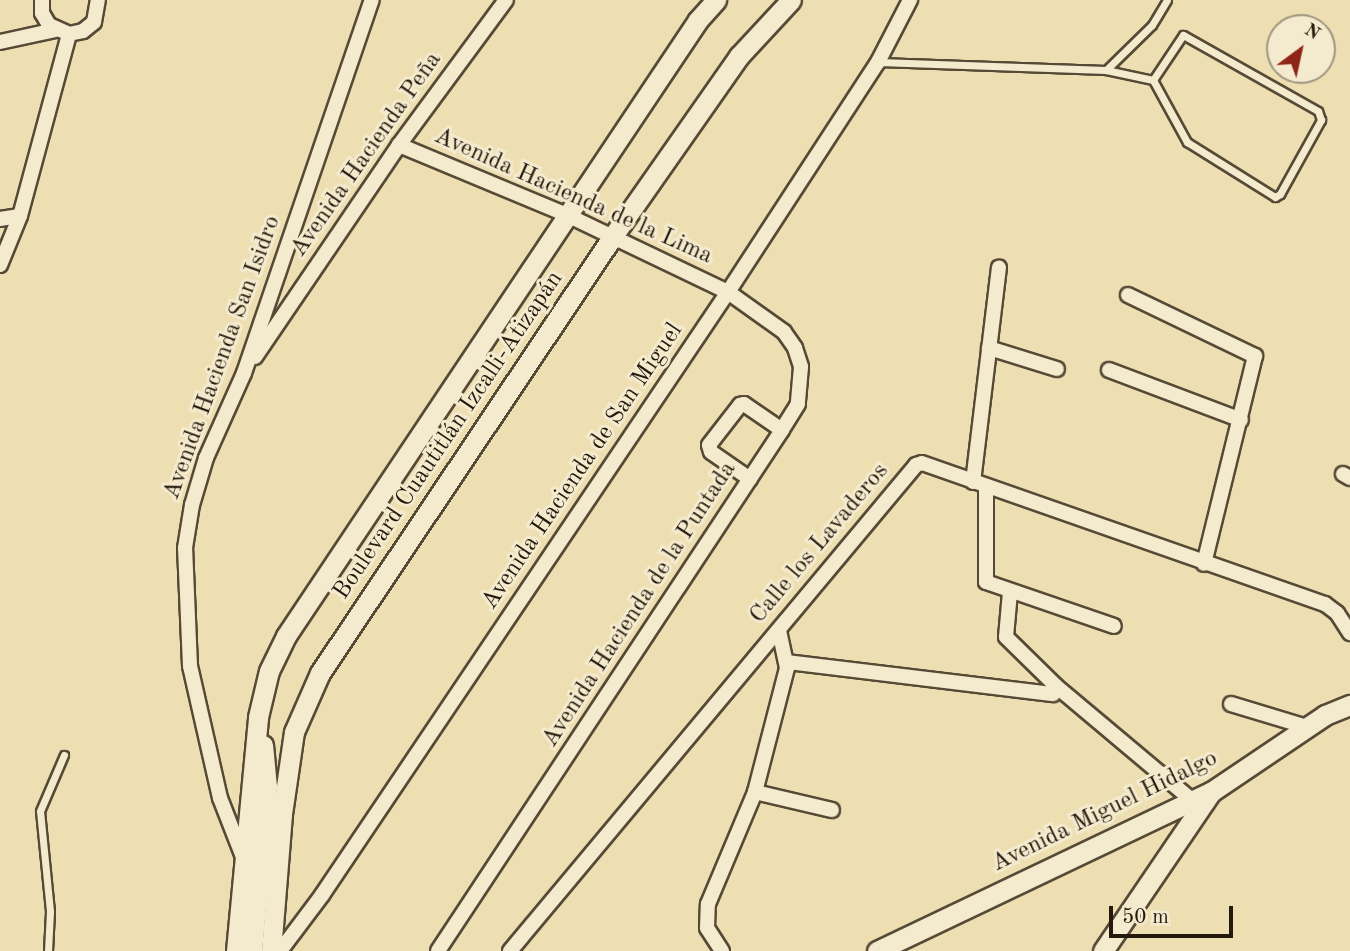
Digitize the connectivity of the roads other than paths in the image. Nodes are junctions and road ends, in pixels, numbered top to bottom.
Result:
1 (42, 0) edge
2 (98, 0) edge
3 (372, 0) edge
4 (506, 0) edge
5 (716, 0) edge
6 (790, 0) edge
7 (910, 0) edge
8 (1167, 0) edge
9 (62, 32) junction
10 (0, 42) edge
11 (878, 62) junction
12 (1106, 70) junction
13 (1153, 80) junction
14 (399, 145) junction
15 (567, 215) junction
16 (20, 216) junction
17 (0, 219) edge
18 (613, 236) junction
19 (0, 265) edge
20 (999, 268) dead end
21 (728, 292) junction
22 (1128, 295) dead end
23 (989, 348) junction
24 (1057, 369) dead end
25 (1109, 370) dead end
26 (244, 373) junction
27 (1241, 419) junction
28 (782, 430) junction
29 (750, 479) junction
30 (979, 484) junction
31 (1204, 564) junction
32 (1010, 592) junction
33 (1114, 626) dead end
34 (779, 630) junction
35 (1350, 633) edge
36 (787, 662) junction
37 (1054, 694) dead end
38 (1231, 705) dead end
39 (1350, 706) edge
40 (258, 716) junction
41 (1307, 727) junction
42 (294, 732) junction
43 (64, 755) dead end
44 (272, 787) junction
45 (755, 792) junction
46 (832, 810) dead end
47 (1187, 810) junction
48 (245, 861) junction
49 (48, 951) edge
50 (236, 951) edge
51 (252, 951) edge
52 (263, 951) edge
53 (271, 951) edge
54 (280, 951) edge
55 (438, 951) edge
56 (510, 951) edge
57 (722, 951) edge
58 (877, 951) edge
59 (1104, 951) edge

1 - 9 street
2 - 9 street
3 - 26 street, Avenida Hacienda San Isidro
4 - 14 street, Avenida Hacienda Peña
5 - 15 main road, Boulevard Cuautitlán Izcalli-Atizapán
6 - 18 main road, Boulevard Cuautitlán Izcalli-Atizapán
7 - 11 street, Avenida Hacienda de San Miguel
8 - 12 lane
9 - 10 street
9 - 16 street
11 - 12 lane
11 - 21 street, Avenida Hacienda de San Miguel
12 - 13 lane
13 - 13 lane
14 - 15 street, Avenida Hacienda de la Lima
14 - 26 street, Avenida Hacienda Peña
15 - 18 street, Avenida Hacienda de la Lima
15 - 40 main road, Boulevard Cuautitlán Izcalli-Atizapán
16 - 17 street
16 - 19 street
18 - 21 street, Avenida Hacienda de la Lima
18 - 42 main road, Boulevard Cuautitlán Izcalli-Atizapán
20 - 23 street
21 - 28 street, Avenida Hacienda de la Puntada
21 - 54 street, Avenida Hacienda de San Miguel
22 - 27 street
23 - 24 street
23 - 30 street
25 - 27 street
26 - 48 street, Avenida Hacienda San Isidro
27 - 31 street
28 - 29 street, Avenida Hacienda de la Puntada
28 - 29 street
29 - 55 street, Avenida Hacienda de la Puntada
30 - 31 street, Calle los Lavaderos
30 - 32 street
30 - 34 street, Calle los Lavaderos
31 - 35 street, Calle los Lavaderos
32 - 33 street
32 - 47 street
34 - 36 street
34 - 56 street, Calle los Lavaderos
36 - 37 street
36 - 45 street
38 - 41 street
39 - 41 main road, Avenida Miguel Hidalgo
40 - 44 main road
40 - 48 main road, Boulevard Cuautitlán Izcalli-Atizapán
41 - 47 main road, Avenida Miguel Hidalgo
42 - 44 main road
42 - 53 main road, Boulevard Cuautitlán Izcalli-Atizapán
43 - 49 lane
44 - 51 main road
44 - 52 main road
45 - 46 street
45 - 57 street
47 - 58 main road, Avenida Miguel Hidalgo
47 - 59 main road
48 - 50 main road, Boulevard Cuautitlán Izcalli-Atizapán

